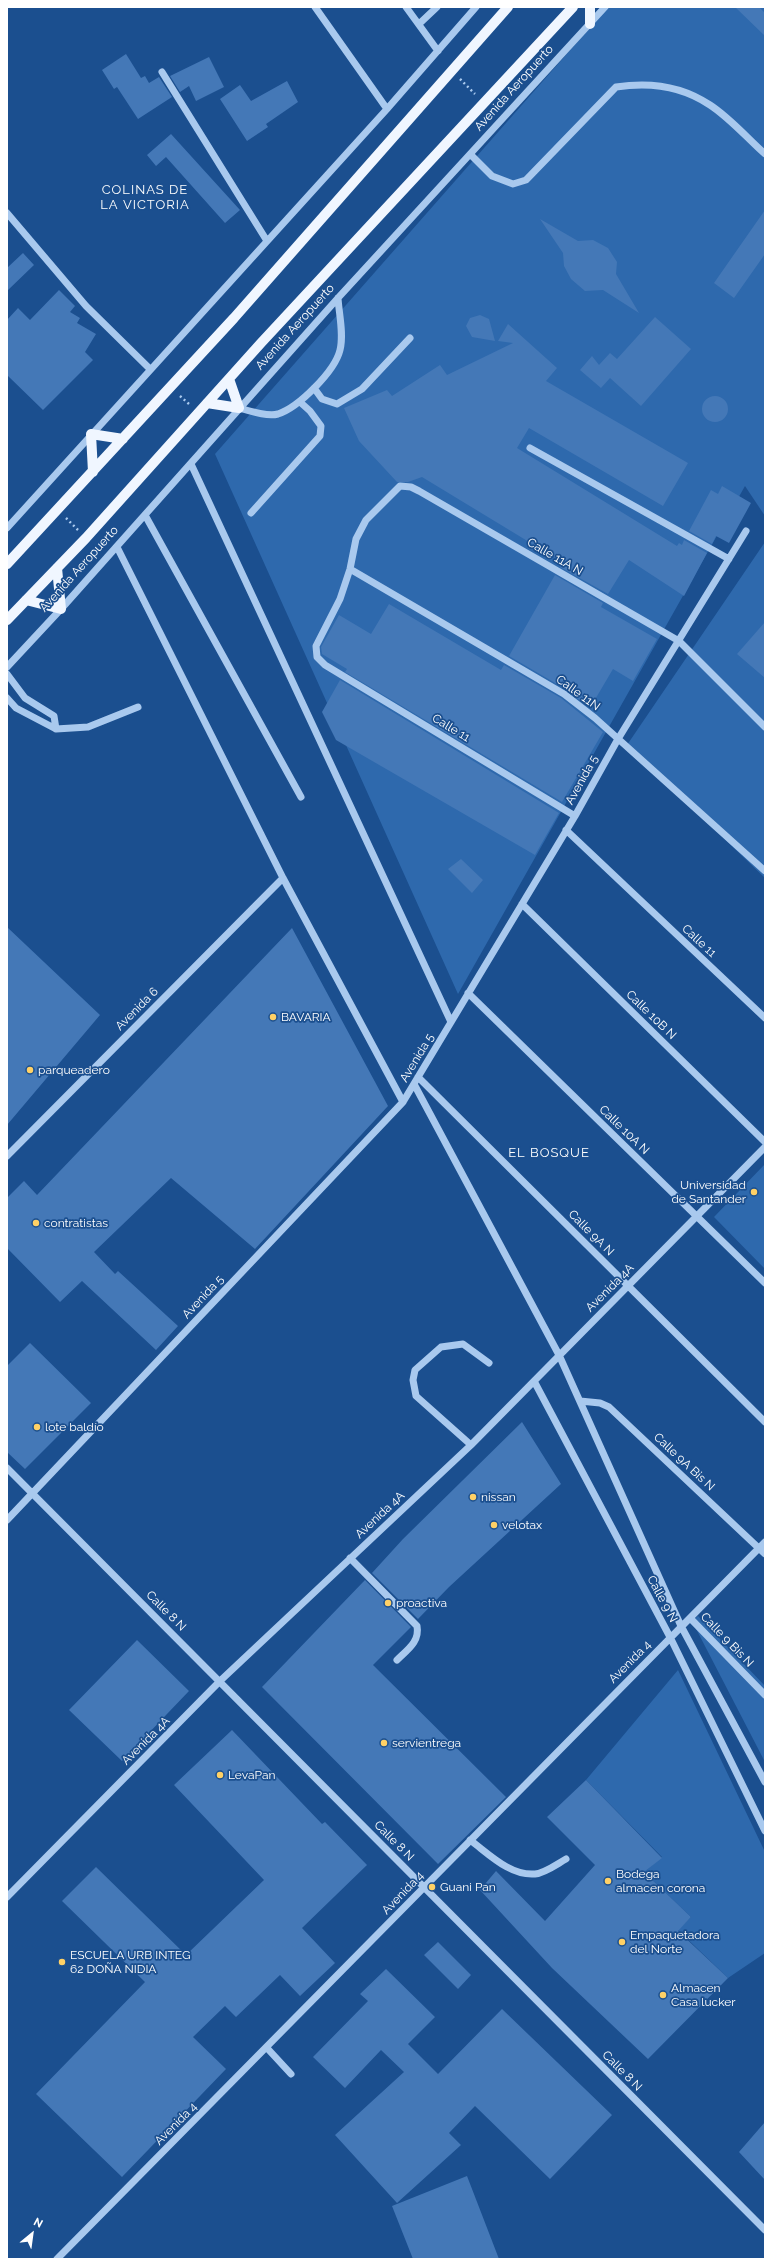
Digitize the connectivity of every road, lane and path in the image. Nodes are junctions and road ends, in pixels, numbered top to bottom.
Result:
1 (315, 7) edge
2 (406, 7) edge
3 (437, 7) edge
4 (476, 7) edge
5 (508, 7) edge
6 (573, 7) edge
7 (590, 7) edge
8 (605, 7) edge
9 (419, 24) junction
10 (590, 24) junction
11 (438, 51) junction
12 (162, 72) dead end
13 (457, 77) dead end
14 (480, 98) dead end
15 (387, 109) junction
16 (765, 154) edge
17 (471, 155) junction
18 (7, 212) edge
19 (267, 241) junction
20 (338, 298) junction
21 (410, 338) dead end
22 (150, 369) junction
23 (229, 379) junction
24 (314, 388) junction
25 (179, 395) dead end
26 (300, 402) junction
27 (208, 403) junction
28 (239, 408) junction
29 (194, 409) dead end
30 (91, 434) junction
31 (123, 439) junction
32 (530, 448) dead end
33 (191, 464) junction
34 (93, 472) junction
35 (251, 513) dead end
36 (64, 515) dead end
37 (145, 515) junction
38 (7, 528) edge
39 (746, 531) dead end
40 (82, 534) dead end
41 (117, 547) junction
42 (729, 559) junction
43 (7, 564) edge
44 (57, 568) junction
45 (350, 569) junction
46 (26, 600) junction
47 (61, 609) junction
48 (7, 620) edge
49 (679, 641) junction
50 (7, 667) edge
51 (7, 674) edge
52 (7, 698) edge
53 (138, 707) dead end
54 (765, 727) edge
55 (56, 729) junction
56 (618, 738) junction
57 (301, 798) dead end
58 (574, 816) junction
59 (566, 830) junction
60 (765, 871) edge
61 (283, 878) junction
62 (522, 904) junction
63 (468, 993) junction
64 (765, 1018) edge
65 (451, 1022) junction
66 (418, 1077) junction
67 (414, 1084) junction
68 (403, 1102) junction
69 (765, 1142) edge
70 (765, 1147) edge
71 (7, 1156) edge
72 (697, 1216) junction
73 (765, 1283) edge
74 (628, 1285) junction
75 (559, 1355) junction
76 (489, 1363) dead end
77 (534, 1381) junction
78 (580, 1401) junction
79 (765, 1422) edge
80 (471, 1445) junction
81 (7, 1468) edge
82 (33, 1494) junction
83 (7, 1520) edge
84 (765, 1542) edge
85 (759, 1548) junction
86 (765, 1554) edge
87 (350, 1558) junction
88 (690, 1618) junction
89 (682, 1626) junction
90 (670, 1637) junction
91 (397, 1660) dead end
92 (220, 1681) junction
93 (765, 1695) edge
94 (765, 1782) edge
95 (765, 1831) edge
96 (470, 1840) junction
97 (566, 1859) dead end
98 (424, 1887) junction
99 (7, 1897) edge
100 (267, 2048) junction
101 (291, 2074) dead end
102 (765, 2230) edge
103 (57, 2259) edge

1 - 15 street
2 - 9 street
3 - 9 street
4 - 11 street
5 - 31 main road
6 - 23 main road, Avenida Aeropuerto
7 - 10 main road
8 - 10 street, Avenida Aeropuerto
9 - 11 street
10 - 17 street, Avenida Aeropuerto
11 - 15 street
12 - 19 street
13 - 14 path
15 - 19 street
16 - 17 street
17 - 20 street, Avenida Aeropuerto
18 - 22 street
19 - 22 street
20 - 24 street
20 - 28 street, Avenida Aeropuerto
21 - 24 street
22 - 30 street
23 - 27 main road, Avenida Aeropuerto
23 - 28 main road
24 - 26 street
25 - 29 path
26 - 28 street
26 - 35 street
27 - 28 main road
27 - 44 main road, Avenida Aeropuerto
28 - 33 street, Avenida Aeropuerto
30 - 31 main road
30 - 34 main road
30 - 38 street
31 - 34 main road
32 - 42 street
33 - 37 street, Avenida Aeropuerto
33 - 65 street
34 - 43 main road
36 - 40 path
37 - 41 street, Avenida Aeropuerto
37 - 57 street
39 - 42 street, Avenida 5
41 - 47 street, Avenida Aeropuerto
41 - 61 street
42 - 49 street, Avenida 5
44 - 46 main road, Avenida Aeropuerto
44 - 47 main road
45 - 49 street, Calle 11A N
45 - 56 street, Calle 11N
45 - 58 street, Calle 11
46 - 47 main road
46 - 48 main road, Avenida Aeropuerto
47 - 50 street, Avenida Aeropuerto
49 - 54 street, Calle 11A N
49 - 56 street, Avenida 5
51 - 55 street
52 - 55 street
53 - 55 street
56 - 58 street, Avenida 5
56 - 60 street, Calle 11N
58 - 59 street, Avenida 5
59 - 62 street, Avenida 5
59 - 64 street, Calle 11
61 - 68 street
61 - 71 street, Avenida 6
62 - 63 street, Avenida 5
62 - 69 street, Calle 10B N
63 - 65 street, Avenida 5
63 - 72 street, Calle 10A N
65 - 66 street, Avenida 5
66 - 67 street, Avenida 5
66 - 74 street, Calle 9A N
67 - 68 street, Avenida 5
67 - 75 street, Calle 9 N
68 - 82 street, Avenida 5
70 - 72 street, Avenida 4A
72 - 73 street, Calle 10A N
72 - 74 street, Avenida 4A
74 - 75 street, Avenida 4A
74 - 79 street, Calle 9A N
75 - 77 street, Avenida 4A
75 - 78 street, Calle 9 N
76 - 80 street
77 - 80 street, Avenida 4A
77 - 90 street, Calle 9 N
78 - 85 street, Calle 9A Bis N
78 - 89 street, Calle 9 N
80 - 87 street, Avenida 4A
81 - 82 street, Calle 8 N
82 - 83 street, Avenida 5
82 - 92 street, Calle 8 N
84 - 85 street, Avenida 4
85 - 86 street, Calle 9A Bis N
85 - 88 street, Avenida 4
87 - 91 street
87 - 92 street, Avenida 4A
88 - 89 street, Avenida 4
88 - 93 street, Calle 9 Bis N
89 - 90 street, Avenida 4
89 - 94 street, Calle 9 N
90 - 95 street, Calle 9 N
90 - 96 street, Avenida 4
92 - 98 street, Calle 8 N
92 - 99 street, Avenida 4A
96 - 97 street
96 - 98 street, Avenida 4
98 - 100 street, Avenida 4
98 - 102 street, Calle 8 N
100 - 101 street
100 - 103 street, Avenida 4

